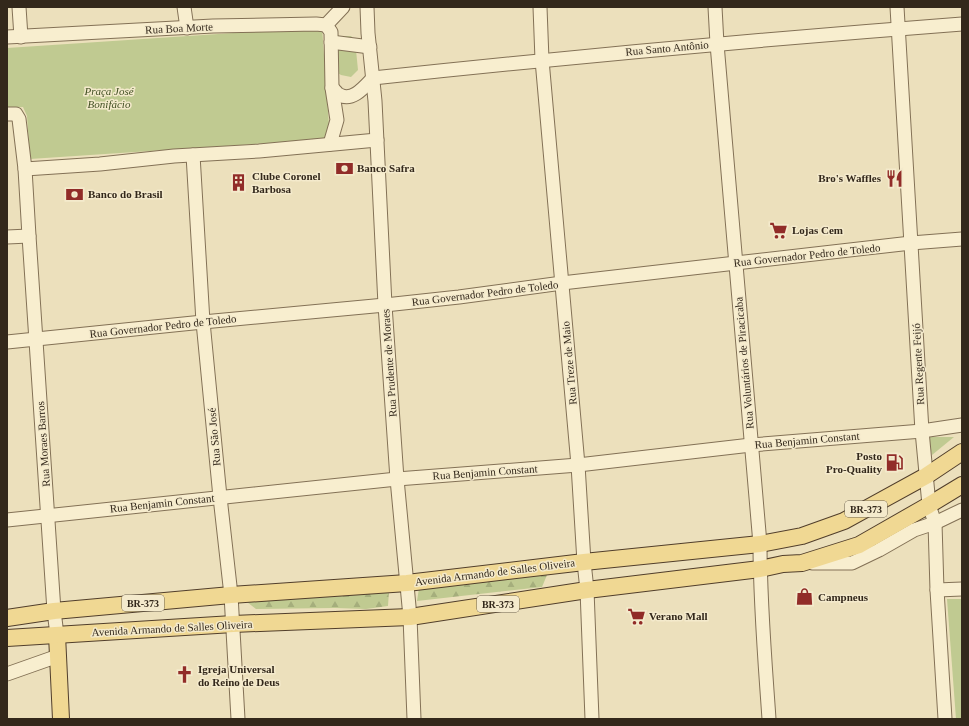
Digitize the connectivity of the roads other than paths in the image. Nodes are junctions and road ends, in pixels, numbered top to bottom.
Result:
1 (19, 7) edge
2 (184, 7) edge
3 (343, 7) edge
4 (367, 7) edge
5 (540, 7) edge
6 (715, 7) edge
7 (897, 7) edge
8 (962, 24) edge
9 (326, 25) junction
10 (187, 28) junction
11 (898, 29) junction
12 (7, 37) edge
13 (21, 37) junction
14 (331, 42) junction
15 (716, 44) junction
16 (370, 47) junction
17 (542, 60) junction
18 (373, 78) junction
19 (332, 88) junction
20 (7, 114) edge
21 (377, 140) junction
22 (330, 144) junction
23 (193, 155) junction
24 (25, 169) junction
25 (29, 236) junction
26 (7, 237) edge
27 (962, 239) edge
28 (911, 243) junction
29 (736, 263) junction
30 (562, 283) junction
31 (384, 305) junction
32 (203, 322) junction
33 (36, 340) junction
34 (7, 342) edge
35 (962, 425) edge
36 (922, 431) junction
37 (751, 445) junction
38 (962, 452) edge
39 (578, 465) junction
40 (926, 476) junction
41 (397, 479) junction
42 (962, 485) edge
43 (220, 497) junction
44 (929, 505) junction
45 (962, 510) edge
46 (48, 516) junction
47 (7, 520) edge
48 (935, 523) junction
49 (760, 544) junction
50 (584, 562) junction
51 (802, 563) junction
52 (760, 569) junction
53 (407, 583) junction
54 (962, 589) edge
55 (587, 590) junction
56 (937, 590) junction
57 (231, 595) junction
58 (54, 612) junction
59 (410, 617) junction
60 (7, 618) edge
61 (233, 624) junction
62 (57, 635) junction
63 (7, 638) edge
64 (58, 656) junction
65 (7, 674) edge
66 (61, 719) edge
67 (238, 719) edge
68 (414, 719) edge
69 (592, 719) edge
70 (769, 719) edge
71 (944, 719) edge

1 - 13 street
2 - 10 street
3 - 9 street
4 - 16 street, Rua Prudente de Moraes
5 - 17 street, Rua Treze de Maio
6 - 15 street, Rua Voluntários de Piracicaba
7 - 11 street, Rua Regente Feijó
8 - 11 street, Rua Santo Antônio
9 - 10 street, Rua Boa Morte
9 - 14 street
10 - 13 street, Rua Boa Morte
11 - 15 street, Rua Santo Antônio
11 - 28 street, Rua Regente Feijó
12 - 13 street, Rua Boa Morte
14 - 16 street
14 - 19 street
15 - 17 street, Rua Santo Antônio
15 - 29 street, Rua Voluntários de Piracicaba
16 - 18 street, Rua Prudente de Moraes
17 - 18 street, Rua Santo Antônio
17 - 30 street, Rua Treze de Maio
18 - 19 street
18 - 21 street, Rua Prudente de Moraes
19 - 22 street
20 - 24 street, Rua Moraes Barros
21 - 22 street
21 - 31 street, Rua Prudente de Moraes
22 - 23 street
23 - 24 street
23 - 32 street, Rua São José
24 - 25 street, Rua Moraes Barros
25 - 26 street
25 - 33 street, Rua Moraes Barros
27 - 28 street, Rua Governador Pedro de Toledo
28 - 29 street, Rua Governador Pedro de Toledo
28 - 36 street, Rua Regente Feijó
29 - 30 street, Rua Governador Pedro de Toledo
29 - 37 street, Rua Voluntários de Piracicaba
30 - 31 street, Rua Governador Pedro de Toledo
30 - 39 street, Rua Treze de Maio
31 - 32 street, Rua Governador Pedro de Toledo
31 - 41 street, Rua Prudente de Moraes
32 - 33 street, Rua Governador Pedro de Toledo
32 - 43 street, Rua São José
33 - 34 street, Rua Governador Pedro de Toledo
33 - 46 street, Rua Moraes Barros
35 - 36 street, Rua Benjamin Constant
36 - 37 street, Rua Benjamin Constant
36 - 40 street, Rua Regente Feijó
37 - 39 street, Rua Benjamin Constant
37 - 49 street, Rua Voluntários de Piracicaba
38 - 40 main road, Avenida Armando de Salles Oliveira / BR-373
39 - 41 street, Rua Benjamin Constant
39 - 50 street, Rua Treze de Maio
40 - 44 street, Rua Regente Feijó
40 - 49 main road, Avenida Armando de Salles Oliveira / BR-373
41 - 43 street, Rua Benjamin Constant
41 - 53 street, Rua Prudente de Moraes
42 - 44 main road, Avenida Armando de Salles Oliveira / BR-373
43 - 46 street, Rua Benjamin Constant
43 - 57 street, Rua São José
44 - 48 street, Rua Regente Feijó
44 - 51 main road, Avenida Armando de Salles Oliveira / BR-373
45 - 48 street
46 - 47 street, Rua Benjamin Constant
46 - 58 street, Rua Moraes Barros
48 - 51 street
48 - 56 street, Rua Regente Feijó
49 - 50 main road, Avenida Armando de Salles Oliveira / BR-373
49 - 52 street, Rua Voluntários de Piracicaba
50 - 53 main road, Avenida Armando de Salles Oliveira / BR-373
50 - 55 street, Rua Treze de Maio
51 - 52 main road, Avenida Armando de Salles Oliveira / BR-373
52 - 55 main road, Avenida Armando de Salles Oliveira / BR-373
52 - 70 street, Rua Voluntários de Piracicaba
53 - 57 main road, Avenida Armando de Salles Oliveira / BR-373
53 - 59 street, Rua Prudente de Moraes
54 - 56 street
55 - 59 main road, Avenida Armando de Salles Oliveira / BR-373
55 - 69 street, Rua Treze de Maio
56 - 71 street, Rua Regente Feijó
57 - 58 main road, Avenida Armando de Salles Oliveira / BR-373
57 - 61 street, Rua São José
58 - 60 main road, Avenida Armando de Salles Oliveira / BR-373
58 - 62 street, Rua Moraes Barros
59 - 61 main road, Avenida Armando de Salles Oliveira / BR-373
59 - 68 street, Rua Prudente de Moraes
61 - 62 main road, Avenida Armando de Salles Oliveira / BR-373
61 - 67 street, Rua São José
62 - 63 main road, Avenida Armando de Salles Oliveira / BR-373
62 - 64 main road, Rua Moraes Barros
64 - 65 street
64 - 66 main road, Rua Moraes Barros

